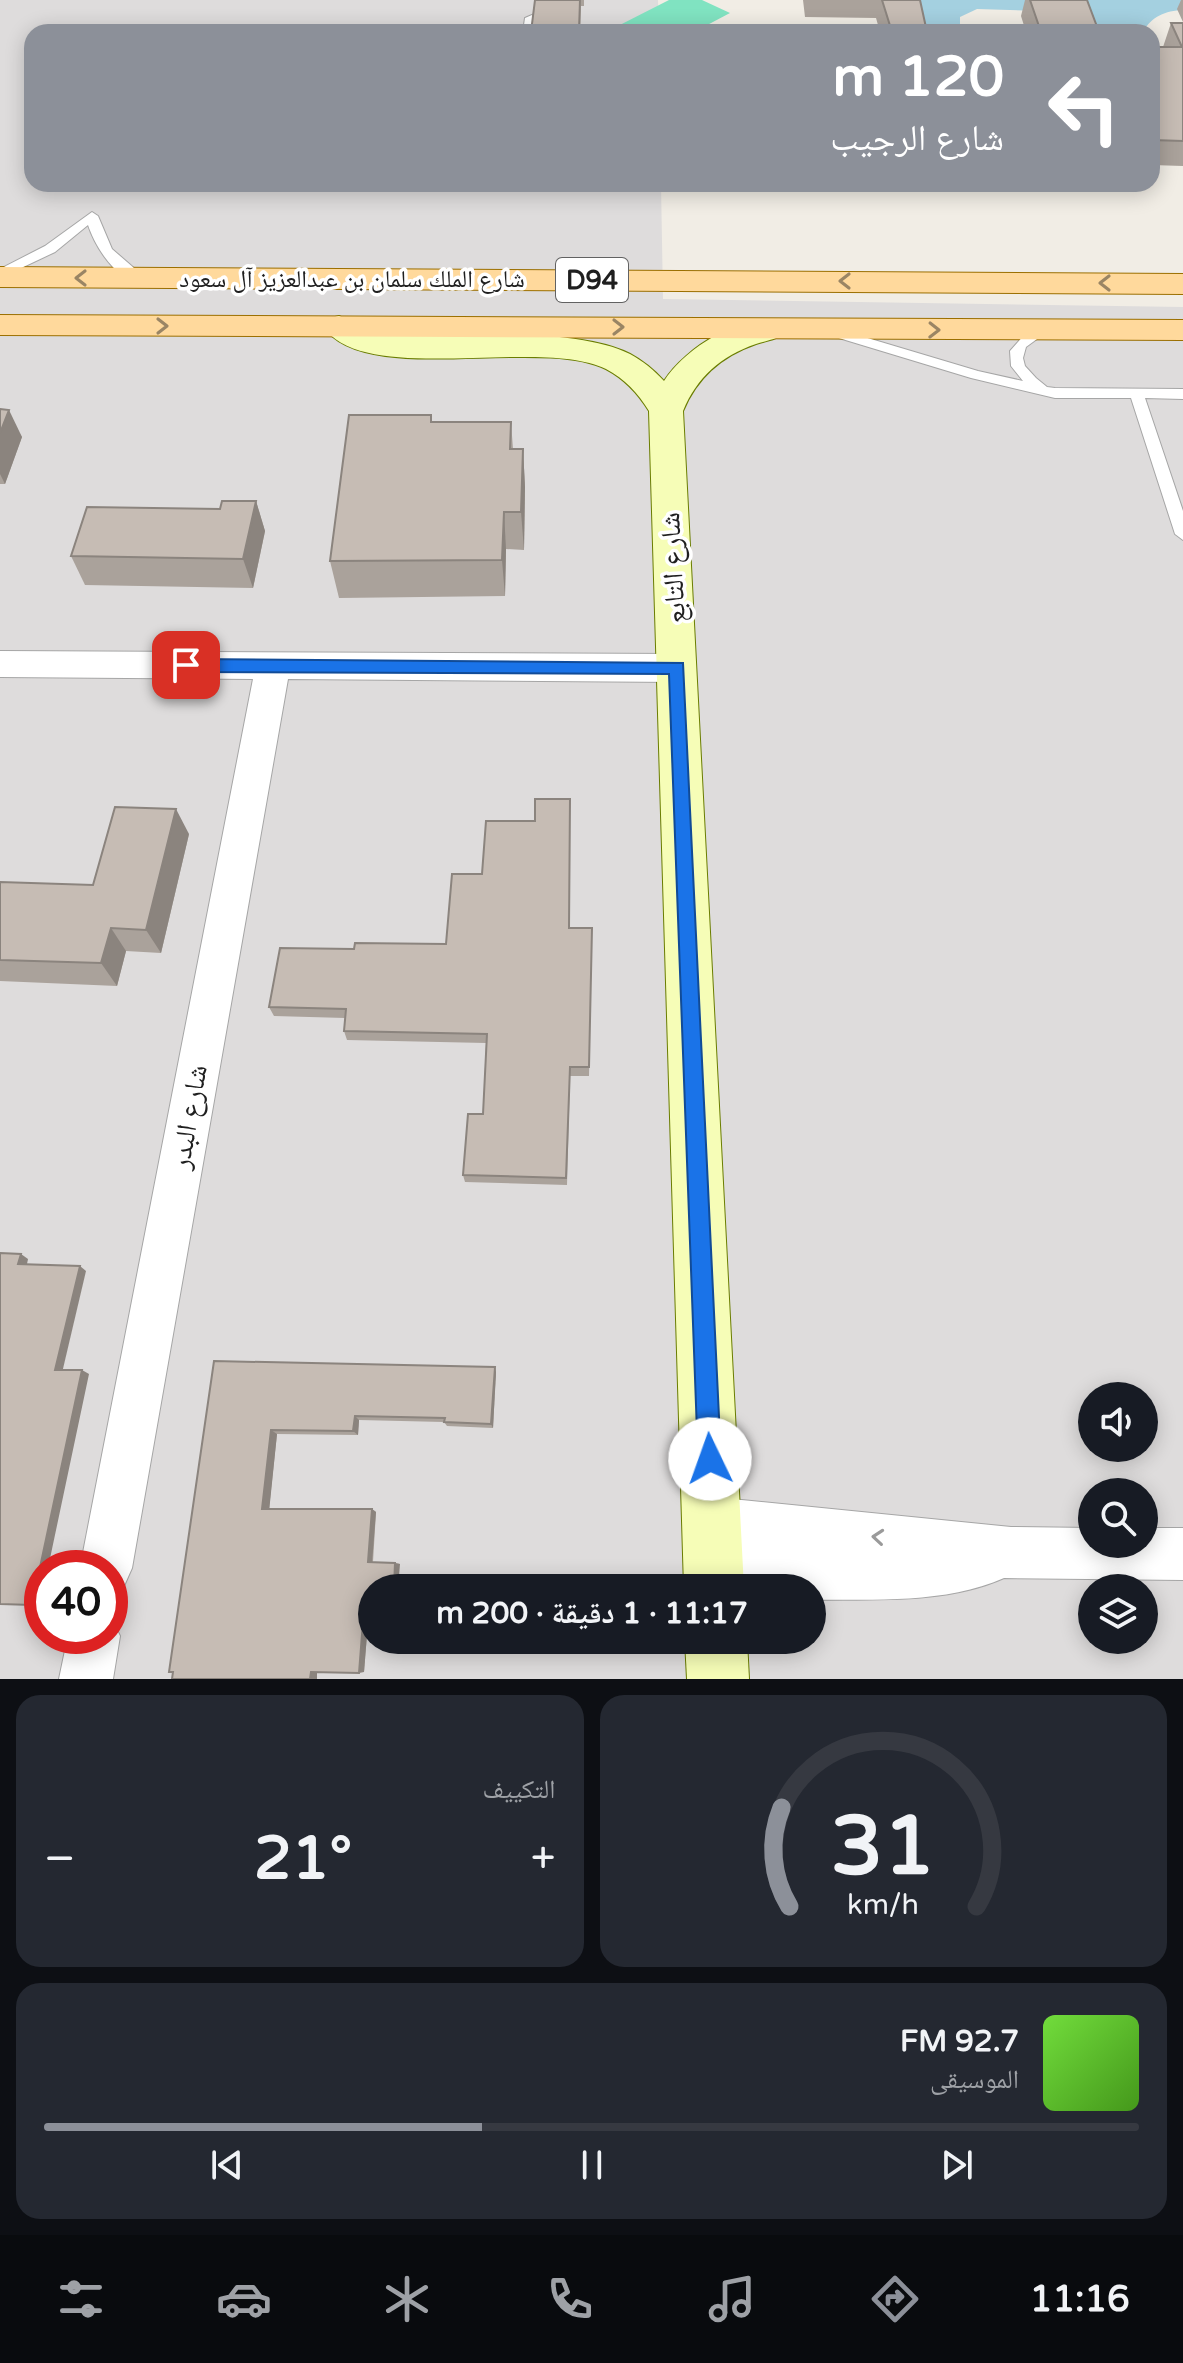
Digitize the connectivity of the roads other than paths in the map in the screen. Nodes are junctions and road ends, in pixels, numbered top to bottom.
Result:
1 (576, 15) edge
2 (529, 24) edge
3 (0, 276) edge
4 (137, 278) junction
5 (1183, 284) edge
6 (0, 325) edge
7 (339, 326) junction
8 (773, 328) junction
9 (823, 329) junction
10 (1183, 330) edge
11 (1041, 331) junction
12 (1055, 393) junction
13 (1137, 394) junction
14 (1183, 394) edge
15 (666, 411) junction
16 (1183, 534) edge
17 (0, 664) edge
18 (273, 666) junction
19 (677, 668) junction
20 (712, 1522) junction
21 (109, 1550) edge
22 (1011, 1553) junction
23 (1183, 1554) edge
24 (714, 1574) edge
25 (826, 1576) edge
26 (91, 1654) edge
27 (717, 1654) edge
28 (86, 1679) edge
29 (718, 1679) edge

1 - 2 lane
4 -> 3 main road, شارع الملك سلمان بن عبدالعزيز آل سعود / D94
3 - 4 lane
5 -> 4 main road, شارع الملك سلمان بن عبدالعزيز آل سعود / D94
6 -> 7 main road, شارع الملك سلمان بن عبدالعزيز آل سعود / D94
7 -> 8 main road, شارع الملك سلمان بن عبدالعزيز آل سعود / D94
7 - 15 street
8 - 9 main road, شارع الملك سلمان بن عبدالعزيز آل سعود / D94
8 - 15 street
9 -> 11 main road, شارع الملك سلمان بن عبدالعزيز آل سعود / D94
9 - 12 lane
10 - 11 main road, شارع الملك سلمان بن عبدالعزيز آل سعود / D94
11 - 12 lane
12 - 13 lane
13 - 14 lane
13 - 16 lane
15 - 19 street, شارع التابع
17 - 18 street
18 - 19 street
18 - 21 street, شارع البدر
19 - 20 street, شارع التابع
22 -> 20 street
20 - 24 street, شارع التابع
22 - 23 street
22 - 25 street
26 - 28 street
27 - 29 street

